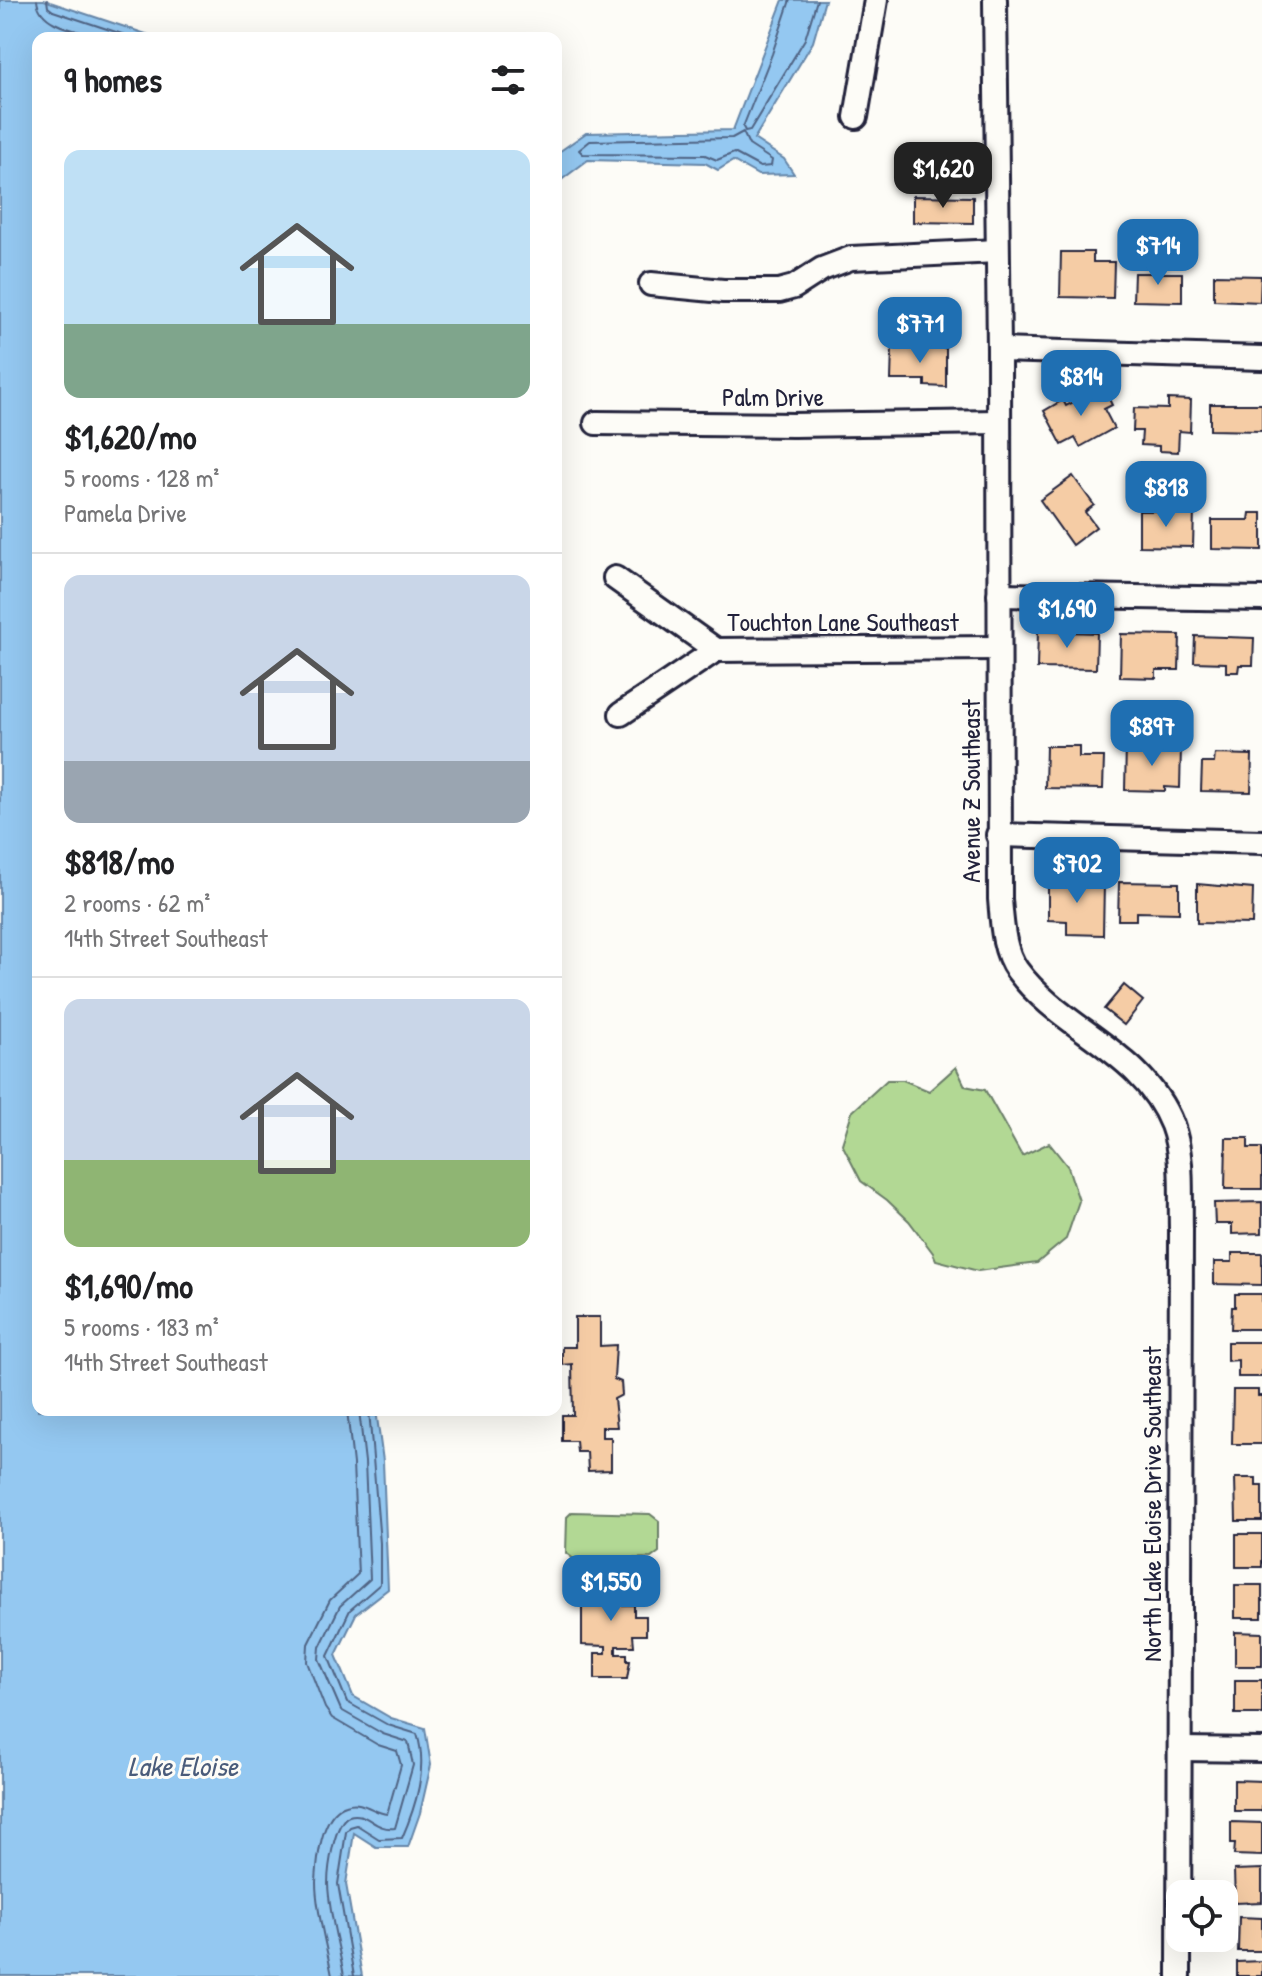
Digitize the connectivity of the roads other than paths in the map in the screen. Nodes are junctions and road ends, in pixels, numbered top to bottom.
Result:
1 (876, 0) edge
2 (995, 0) edge
3 (856, 117) dead end
4 (997, 251) junction
5 (651, 284) dead end
6 (999, 350) junction
7 (1262, 358) edge
8 (998, 422) junction
9 (596, 423) dead end
10 (615, 578) dead end
11 (999, 595) junction
12 (1262, 599) edge
13 (999, 648) junction
14 (716, 650) junction
15 (621, 714) dead end
16 (998, 835) junction
17 (1262, 842) edge
18 (1116, 1054) joint
19 (1181, 1749) junction
20 (1262, 1750) edge
21 (1179, 1976) edge

1 - 3 street
2 - 4 street, Avenue Z Southeast
4 - 5 street
4 - 6 street, Avenue Z Southeast
6 - 7 street
6 - 8 street, Avenue Z Southeast
8 - 9 street, Palm Drive
8 - 11 street, Avenue Z Southeast
10 - 14 street, Touchton Lane Southeast
11 - 12 street
11 - 13 street, Avenue Z Southeast
13 - 14 street, Touchton Lane Southeast
13 - 16 street, Avenue Z Southeast
14 - 15 street
16 - 17 street
16 - 18 street, Avenue Z Southeast
18 - 19 street, North Lake Eloise Drive Southeast
19 - 20 street
19 - 21 street, North Lake Eloise Drive Southeast

